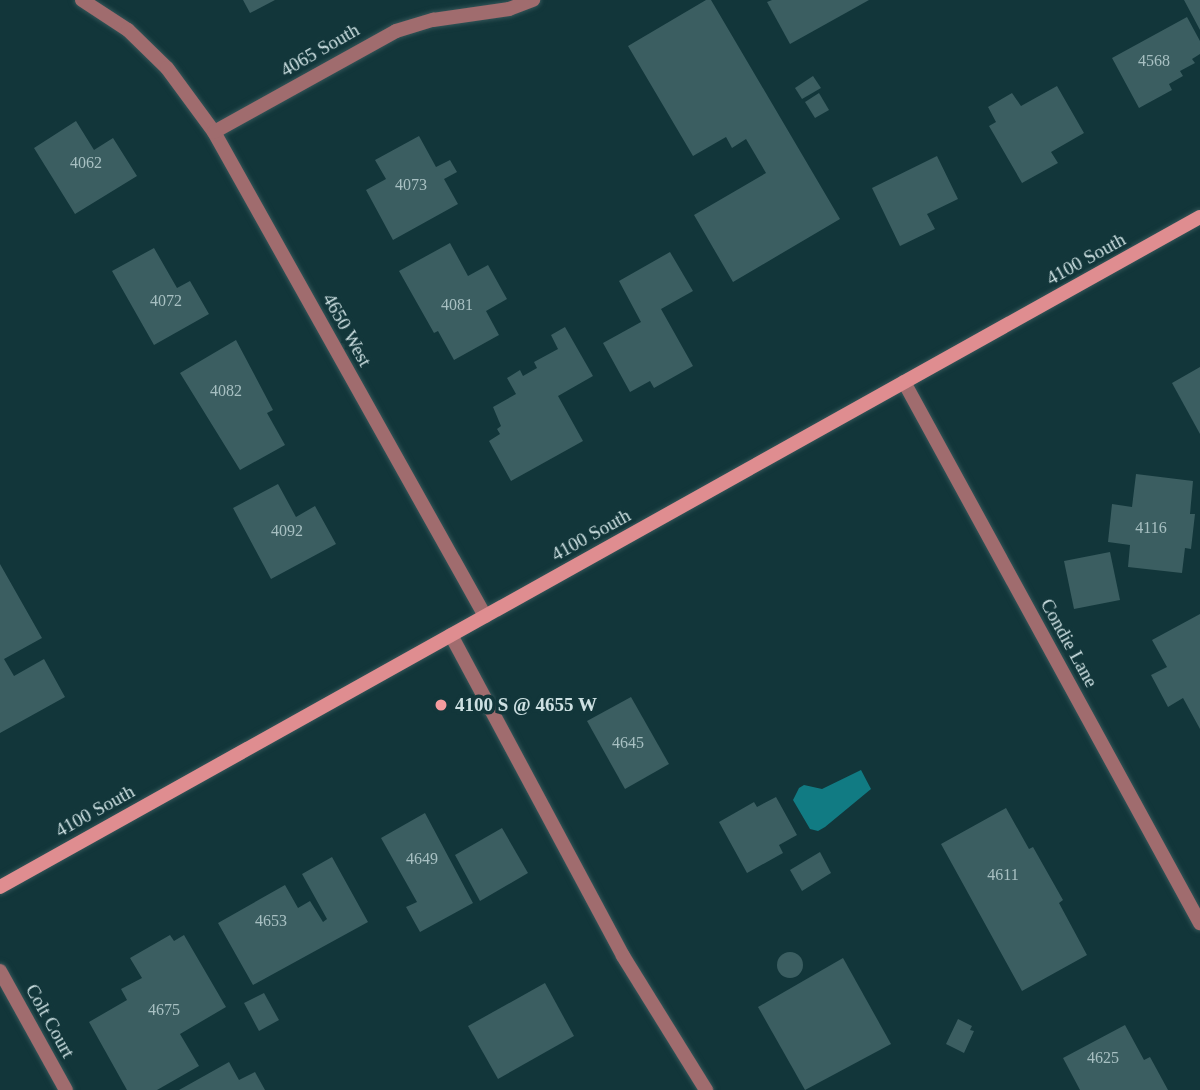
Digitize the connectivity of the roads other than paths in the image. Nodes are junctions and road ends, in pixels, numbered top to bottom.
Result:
1 (82, 0) edge
2 (533, 0) edge
3 (214, 132) junction
4 (1200, 217) edge
5 (904, 382) junction
6 (485, 616) junction
7 (451, 635) junction
8 (0, 887) edge
9 (1200, 923) edge
10 (0, 971) edge
11 (66, 1090) edge
12 (706, 1090) edge

1 - 3 street, 4650 West
2 - 3 street, 4065 South
3 - 6 street, 4650 West
4 - 5 main road, 4100 South
5 - 6 main road, 4100 South
5 - 9 street, Condie Lane
6 - 7 main road, 4100 South
7 - 8 main road, 4100 South
7 - 12 street
10 - 11 street, Colt Court

